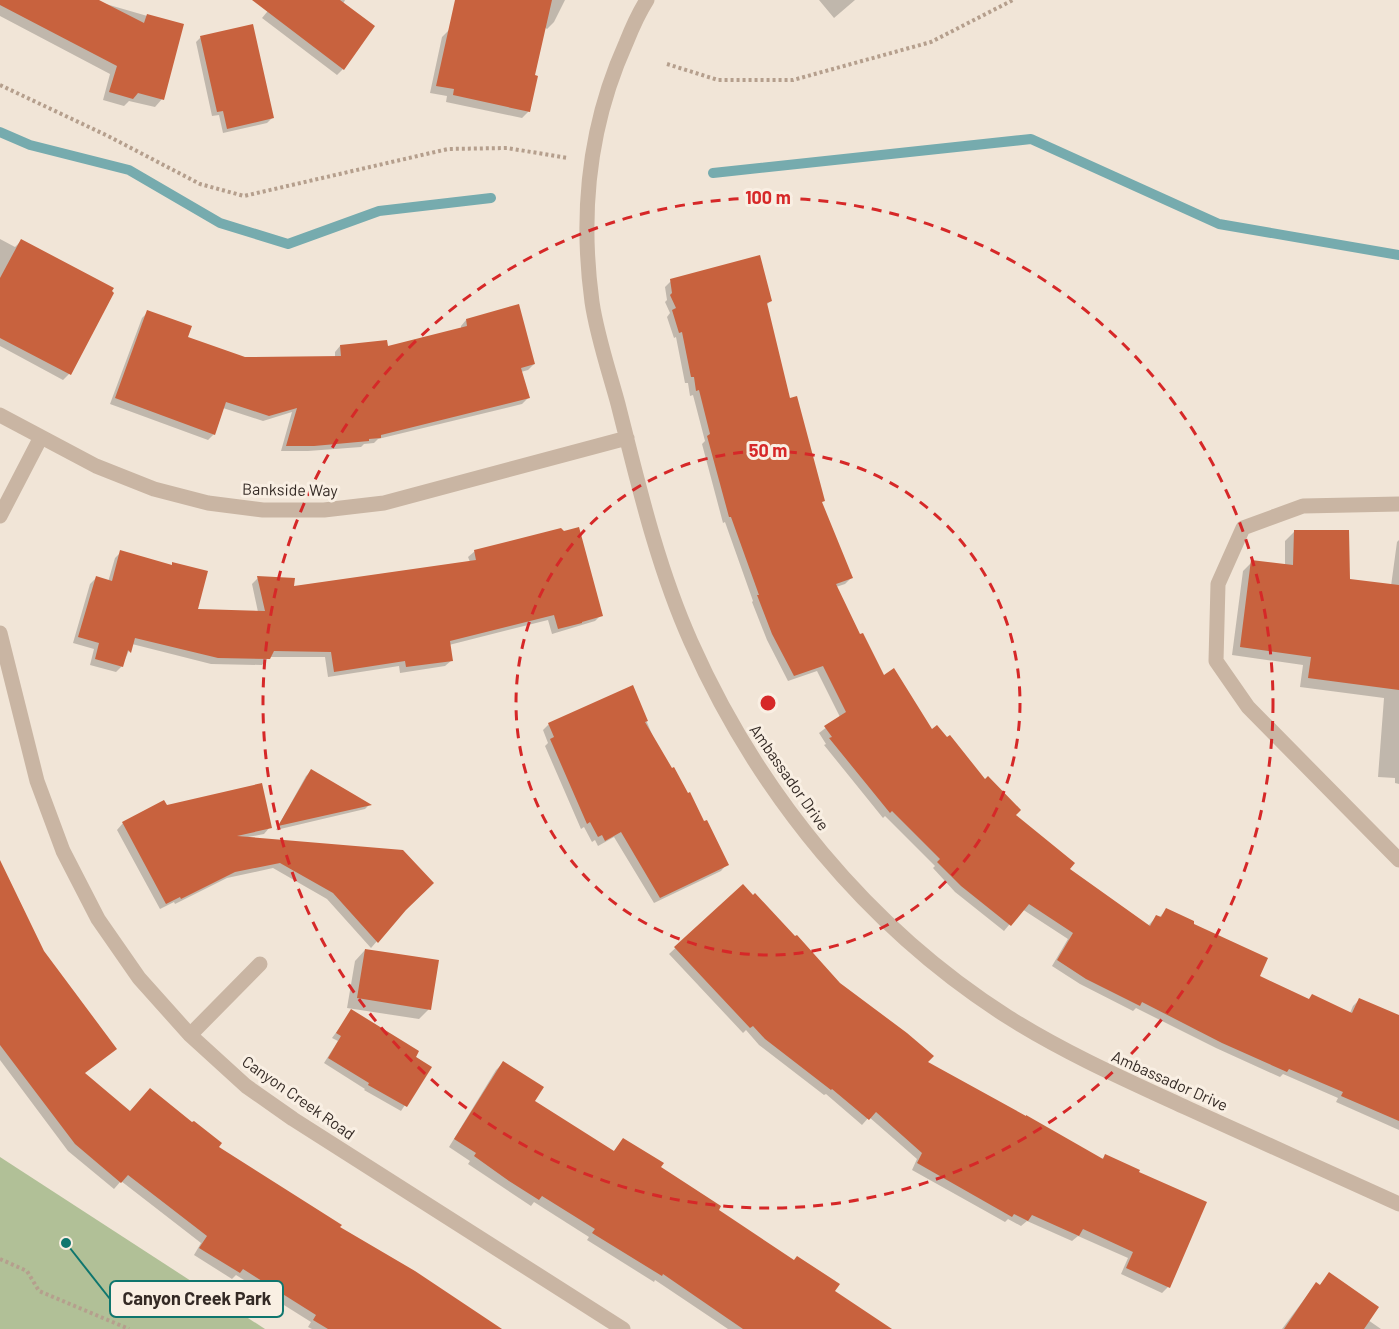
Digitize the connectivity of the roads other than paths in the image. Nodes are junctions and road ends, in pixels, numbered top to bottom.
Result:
1 (647, 0) edge
2 (0, 415) edge
3 (41, 437) junction
4 (627, 438) junction
5 (1399, 504) edge
6 (0, 516) edge
7 (0, 633) edge
8 (1399, 860) edge
9 (260, 964) dead end
10 (190, 1035) junction
11 (1399, 1204) edge
12 (623, 1329) edge

1 - 4 street, Ambassador Drive
2 - 3 street, Bankside Way
3 - 4 street, Bankside Way
3 - 6 street
4 - 11 street, Ambassador Drive
5 - 8 street
7 - 10 street, Canyon Creek Road
9 - 10 street
10 - 12 street, Canyon Creek Road

